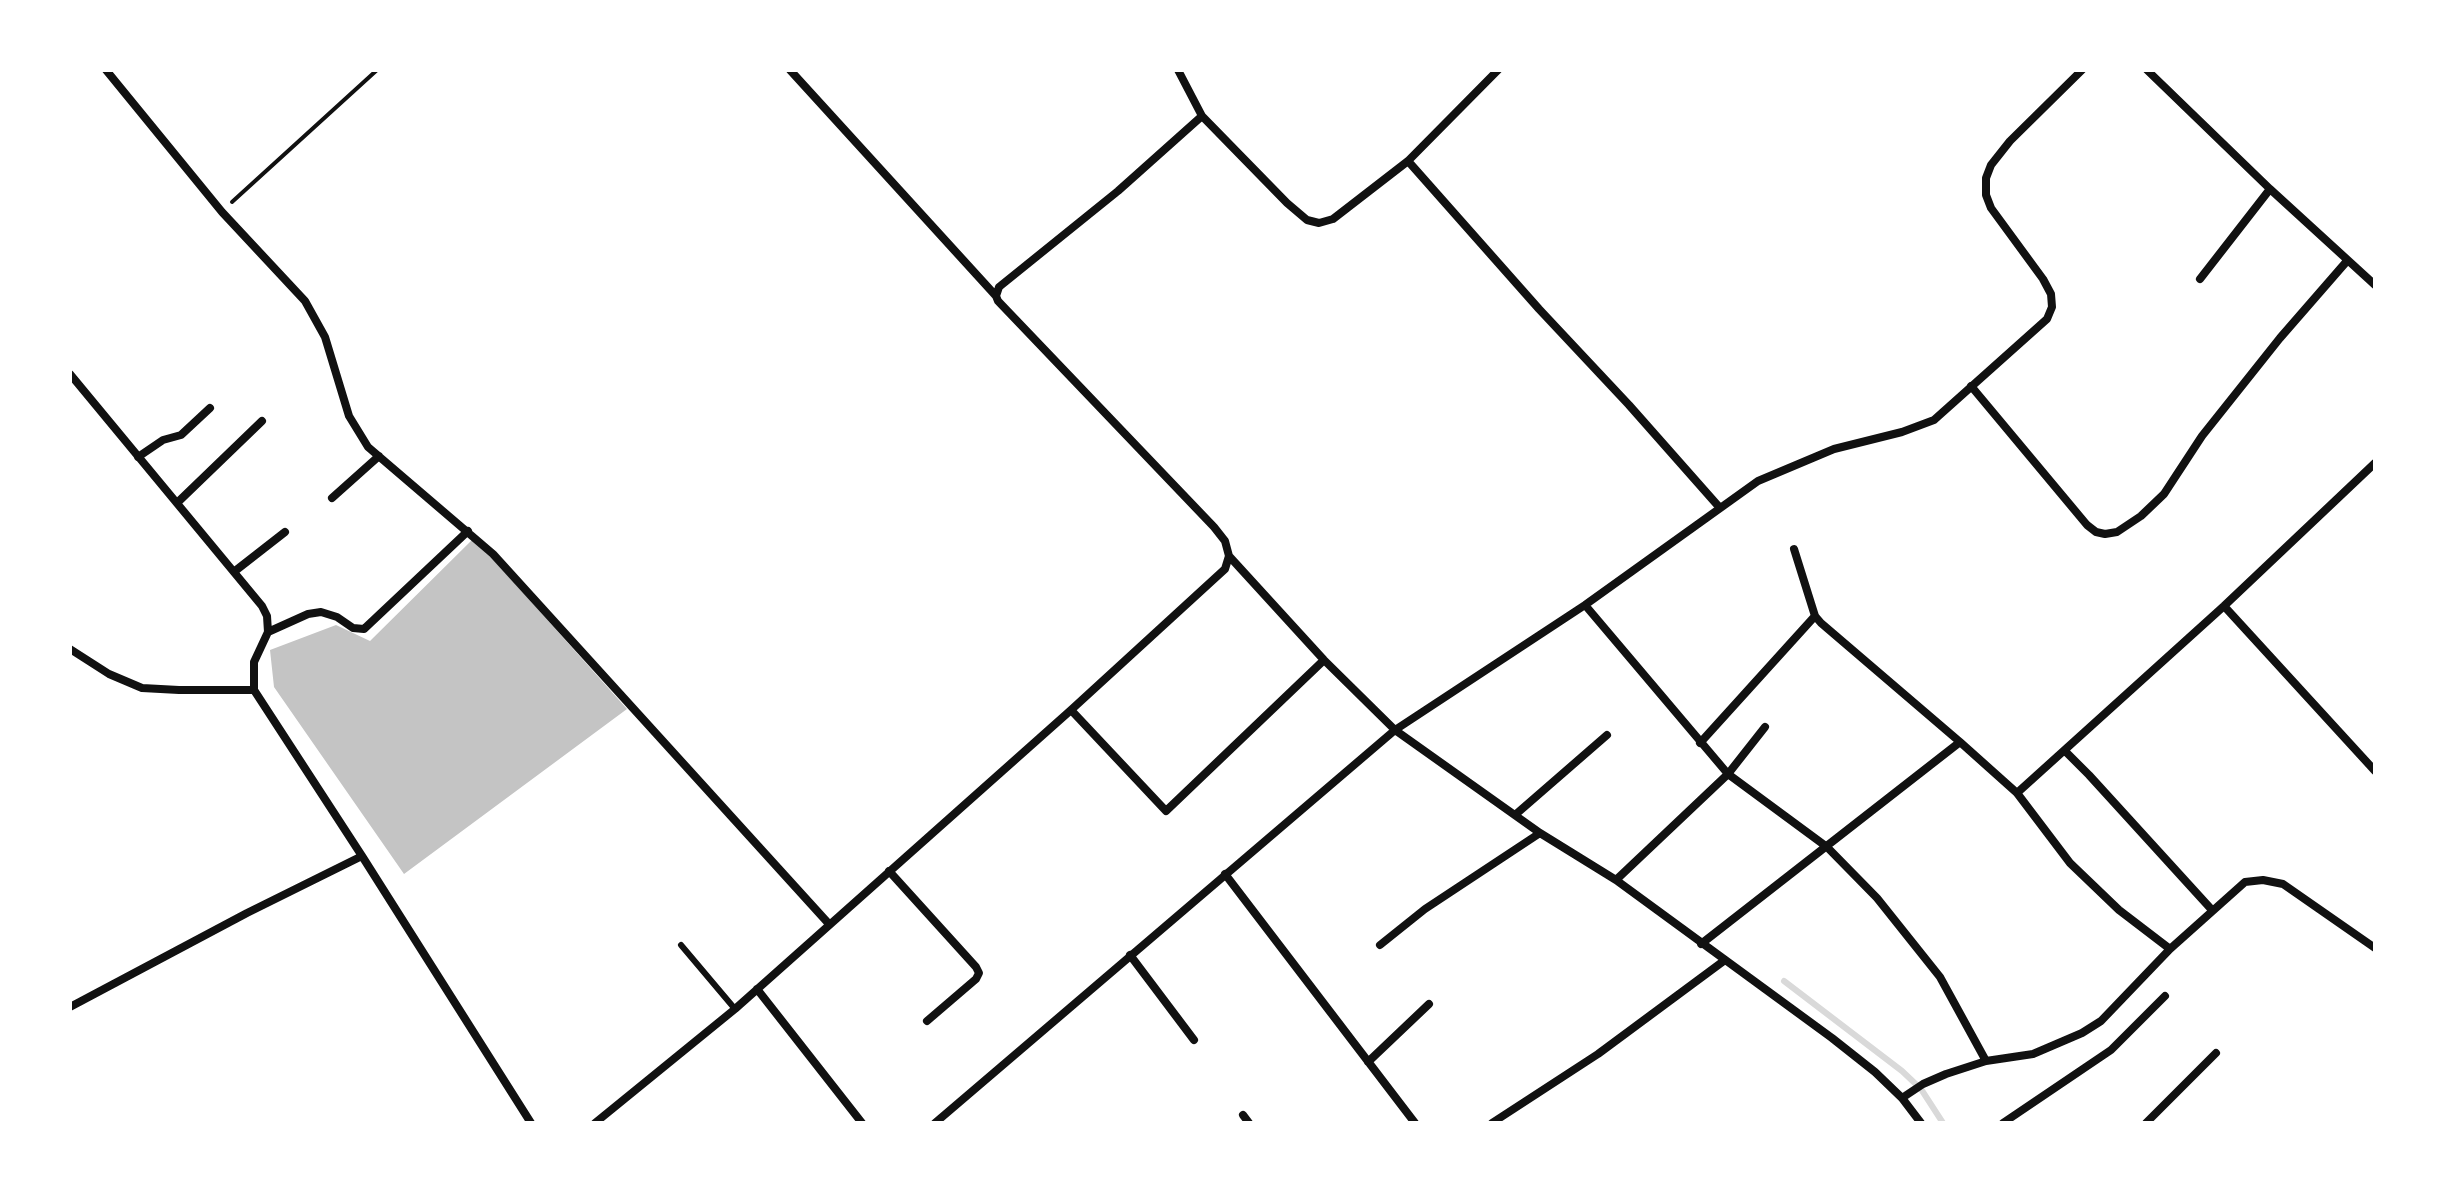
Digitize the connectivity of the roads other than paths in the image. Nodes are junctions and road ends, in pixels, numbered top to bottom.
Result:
1 (106, 70) edge
2 (790, 70) edge
3 (1178, 70) edge
4 (1498, 70) edge
5 (2082, 70) edge
6 (2147, 70) edge
7 (1202, 116) junction
8 (1408, 161) junction
9 (2270, 189) junction
10 (2347, 261) junction
11 (2200, 279) dead end
12 (2375, 285) edge
13 (996, 296) junction
14 (70, 374) edge
15 (1971, 386) junction
16 (210, 408) dead end
17 (262, 421) dead end
18 (379, 456) junction
19 (138, 457) junction
20 (2375, 463) edge
21 (332, 498) dead end
22 (177, 503) junction
23 (1720, 508) junction
24 (468, 531) junction
25 (285, 532) dead end
26 (1794, 549) dead end
27 (1229, 556) junction
28 (235, 571) junction
29 (1585, 605) junction
30 (2224, 606) junction
31 (1815, 616) junction
32 (268, 632) junction
33 (70, 649) edge
34 (1324, 660) junction
35 (254, 690) junction
36 (1071, 710) junction
37 (1765, 727) dead end
38 (1395, 730) junction
39 (1607, 735) dead end
40 (1960, 742) junction
41 (1700, 743) junction
42 (2065, 751) junction
43 (2375, 771) edge
44 (1728, 774) junction
45 (2017, 793) junction
46 (1515, 815) junction
47 (1540, 833) junction
48 (1827, 847) junction
49 (362, 856) junction
50 (889, 871) junction
51 (1225, 874) junction
52 (1616, 880) junction
53 (2212, 910) junction
54 (829, 924) junction
55 (1701, 944) junction
56 (681, 945) dead end
57 (1380, 945) dead end
58 (2375, 948) edge
59 (2170, 949) junction
60 (1130, 955) junction
61 (1725, 960) junction
62 (757, 989) junction
63 (2165, 996) dead end
64 (1429, 1004) dead end
65 (70, 1007) edge
66 (735, 1009) junction
67 (927, 1021) dead end
68 (1194, 1040) dead end
69 (2216, 1053) dead end
70 (1986, 1061) junction
71 (1368, 1062) junction
72 (1902, 1098) junction
73 (531, 1123) edge
74 (595, 1123) edge
75 (862, 1123) edge
76 (935, 1123) edge
77 (1415, 1123) edge
78 (1492, 1123) edge
79 (1921, 1123) edge
80 (2003, 1123) edge
81 (2146, 1123) edge

1 - 18 street
2 - 13 street
3 - 7 street
4 - 8 street
5 - 15 street
6 - 9 street
7 - 8 street
7 - 13 street
8 - 23 street
9 - 10 street
9 - 11 street
10 - 12 street
10 - 15 street
13 - 27 street
14 - 19 street
15 - 23 street
16 - 19 street
17 - 22 street
18 - 21 street
18 - 24 street
19 - 22 street
20 - 30 street
22 - 28 street
23 - 29 street
24 - 32 street
24 - 54 street
25 - 28 street
26 - 31 street
27 - 34 street
27 - 36 street
28 - 32 street
29 - 38 street
29 - 41 street
30 - 42 street
30 - 43 street
31 - 40 street
31 - 41 street
32 - 35 street
33 - 35 street
34 - 36 street
34 - 38 street
35 - 49 street
36 - 50 street
37 - 44 street
38 - 46 street
38 - 51 street
39 - 46 street
40 - 45 street
40 - 48 street
41 - 44 street
42 - 45 street
42 - 53 street
44 - 48 street
44 - 52 street
45 - 59 street
46 - 47 street
47 - 52 street
47 - 57 street
48 - 55 street
48 - 70 street
49 - 65 street
49 - 73 street
50 - 54 street
50 - 67 street
51 - 60 street
51 - 71 street
52 - 55 street
53 - 58 street
53 - 59 street
54 - 62 street
55 - 61 street
56 - 66 lane
59 - 70 street
60 - 68 street
60 - 76 street
61 - 72 street
61 - 78 street
62 - 66 street
62 - 75 street
63 - 80 street
64 - 71 street
66 - 74 street
69 - 81 street
70 - 72 street
71 - 77 street
72 - 79 street

